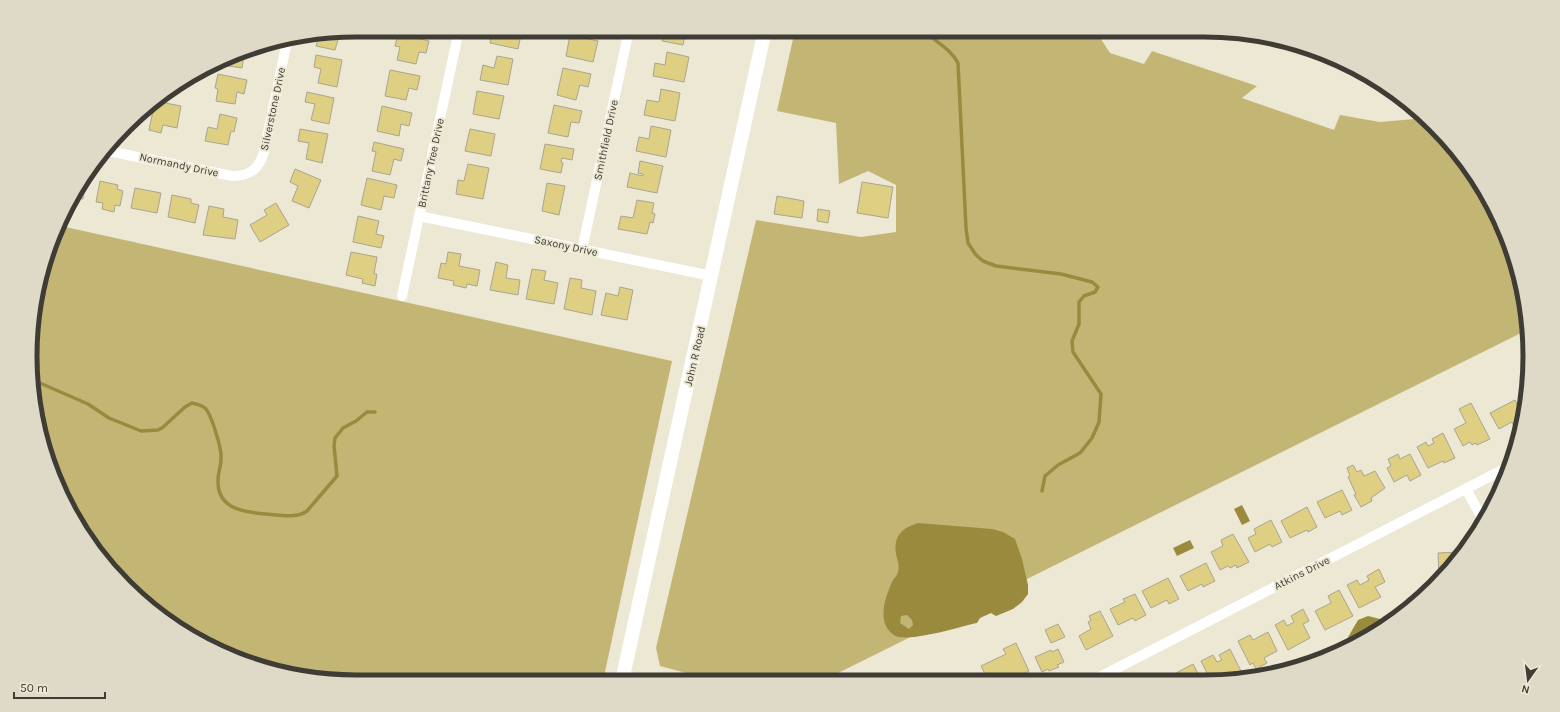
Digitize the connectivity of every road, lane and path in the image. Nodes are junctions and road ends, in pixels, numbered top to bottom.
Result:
1 (457, 37) edge
2 (628, 37) edge
3 (764, 37) edge
4 (286, 45) edge
5 (111, 152) edge
6 (250, 173) joint
7 (419, 216) junction
8 (582, 250) junction
9 (712, 276) junction
10 (402, 296) dead end
11 (1502, 470) edge
12 (1466, 489) junction
13 (1480, 516) edge
14 (623, 675) edge
15 (1104, 675) edge

1 - 7 street, Brittany Tree Drive
2 - 8 street, Smithfield Drive
3 - 9 main road, John R Road
4 - 6 street, Silverstone Drive
5 - 6 street, Normandy Drive
7 - 8 street, Saxony Drive
7 - 10 street, Brittany Tree Drive
8 - 9 street, Saxony Drive
9 - 14 main road, John R Road
11 - 12 street, Atkins Drive
12 - 13 street
12 - 15 street, Atkins Drive

